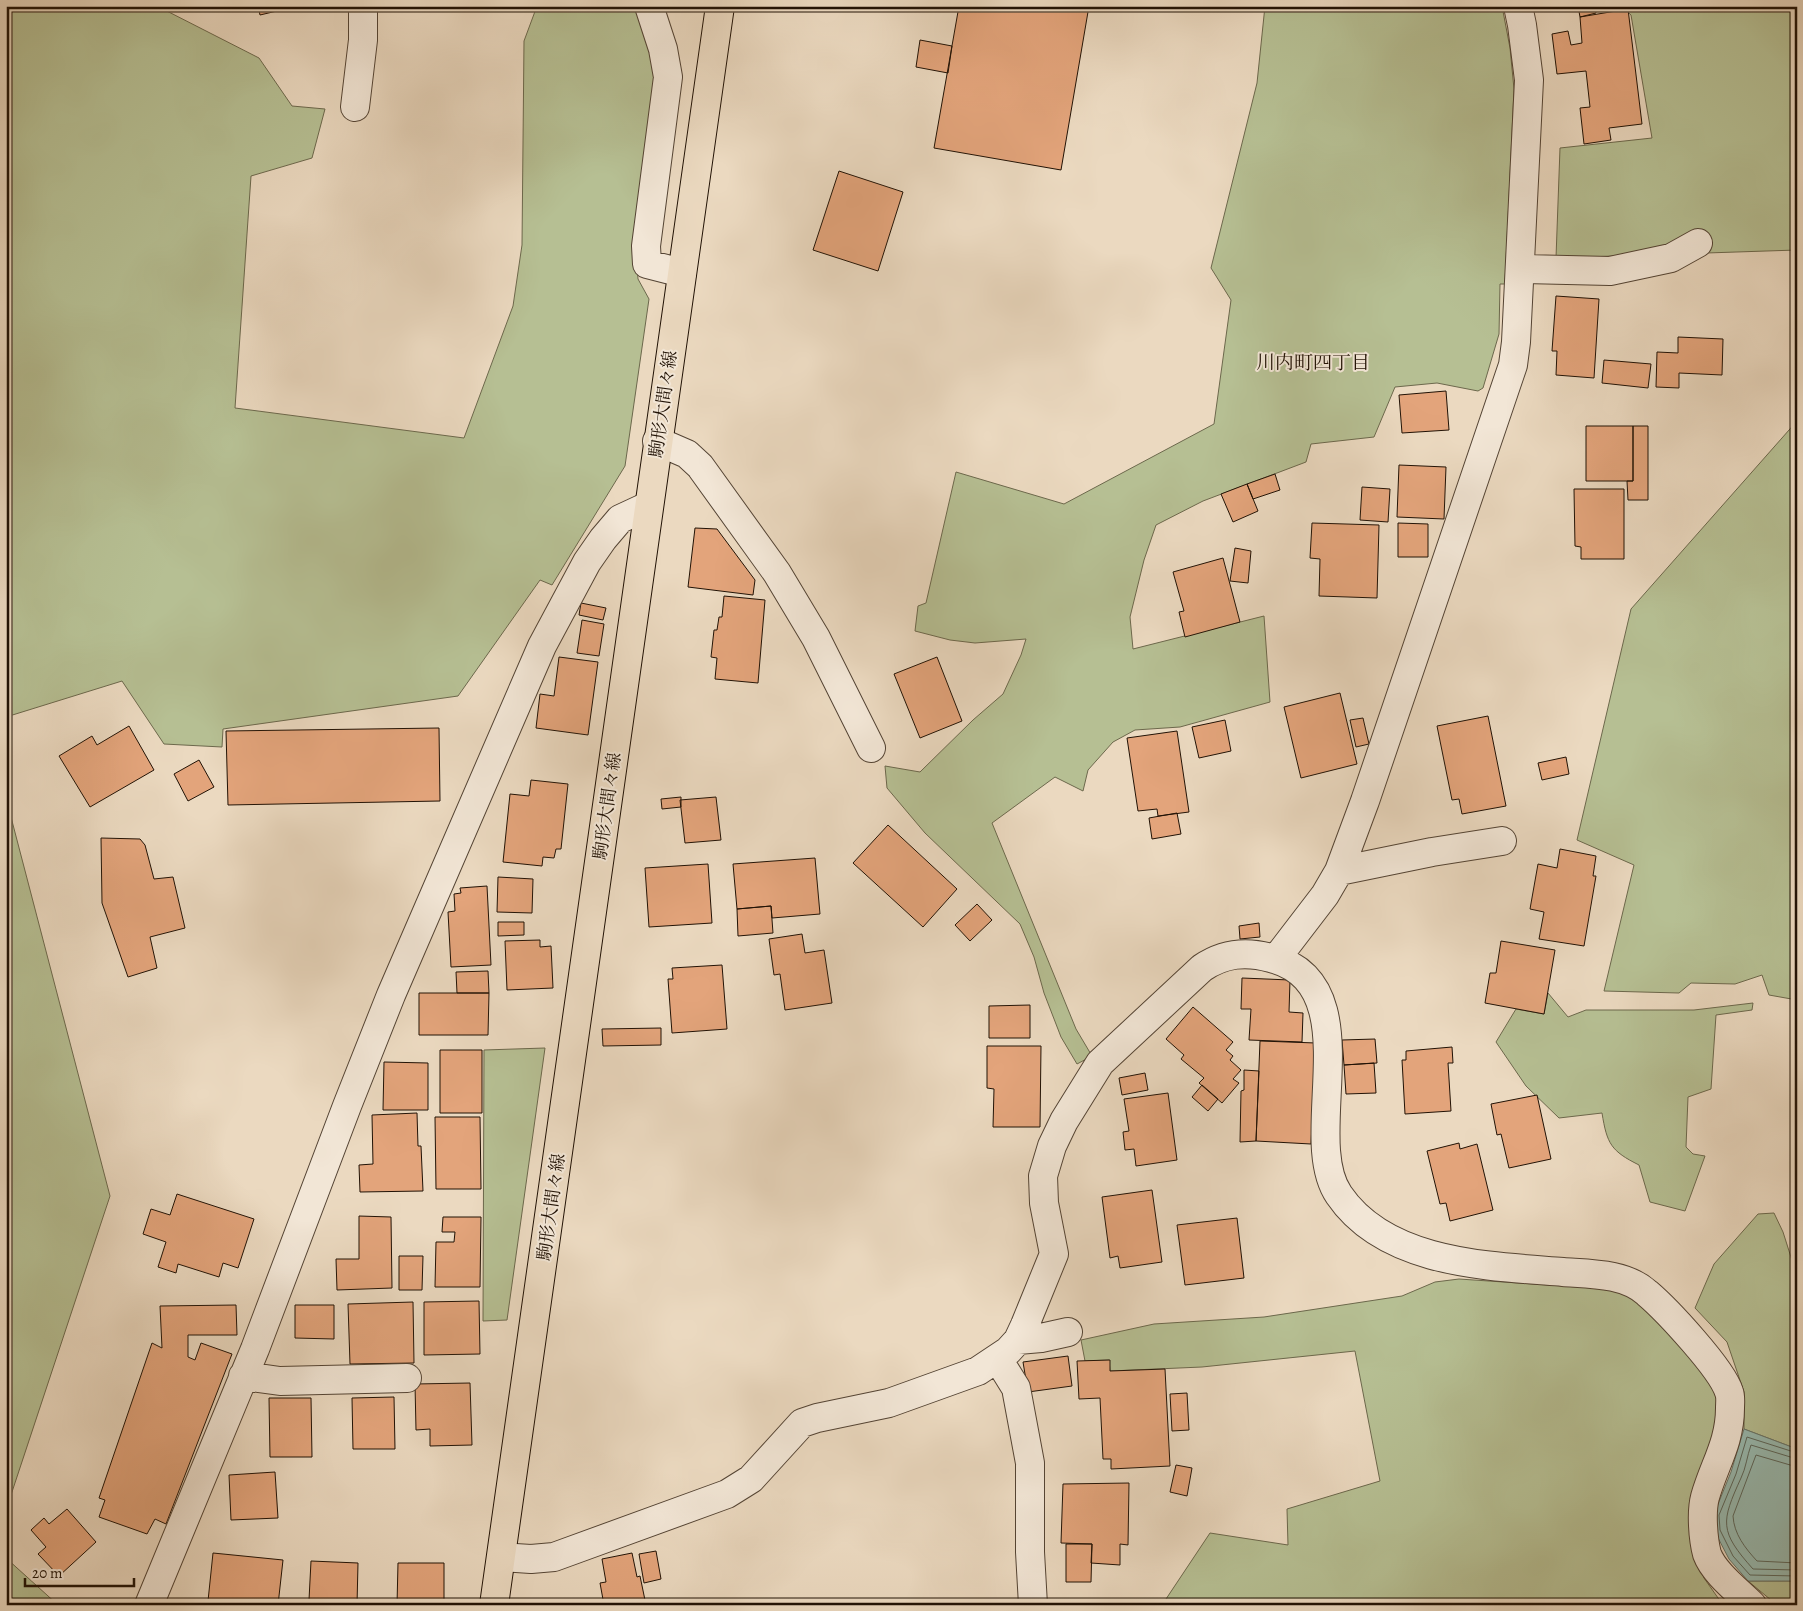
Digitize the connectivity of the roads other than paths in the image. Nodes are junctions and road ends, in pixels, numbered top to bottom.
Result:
1 (364, 6) edge
2 (649, 6) edge
3 (720, 6) edge
4 (1518, 6) edge
5 (355, 107) dead end
6 (1698, 243) dead end
7 (1520, 269) junction
8 (682, 273) junction
9 (657, 441) junction
10 (648, 506) junction
11 (871, 748) dead end
12 (1502, 841) dead end
13 (1339, 871) junction
14 (1276, 959) junction
15 (1068, 1332) dead end
16 (1018, 1340) junction
17 (998, 1359) junction
18 (243, 1376) junction
19 (408, 1378) dead end
20 (502, 1557) junction
21 (149, 1605) edge
22 (494, 1605) edge
23 (1033, 1605) edge
24 (1752, 1605) edge

1 - 5 street
2 - 8 street
3 - 8 main road, 駒形大間々線
4 - 7 street
6 - 7 street
7 - 13 street
8 - 9 main road, 駒形大間々線
9 - 10 main road, 駒形大間々線
9 - 11 street
10 - 18 street
10 - 20 main road, 駒形大間々線
12 - 13 street
13 - 14 street
14 - 16 street
14 - 24 street
15 - 16 street
16 - 17 street
17 - 20 street
17 - 23 street
18 - 19 street
18 - 21 street
20 - 22 main road, 駒形大間々線

